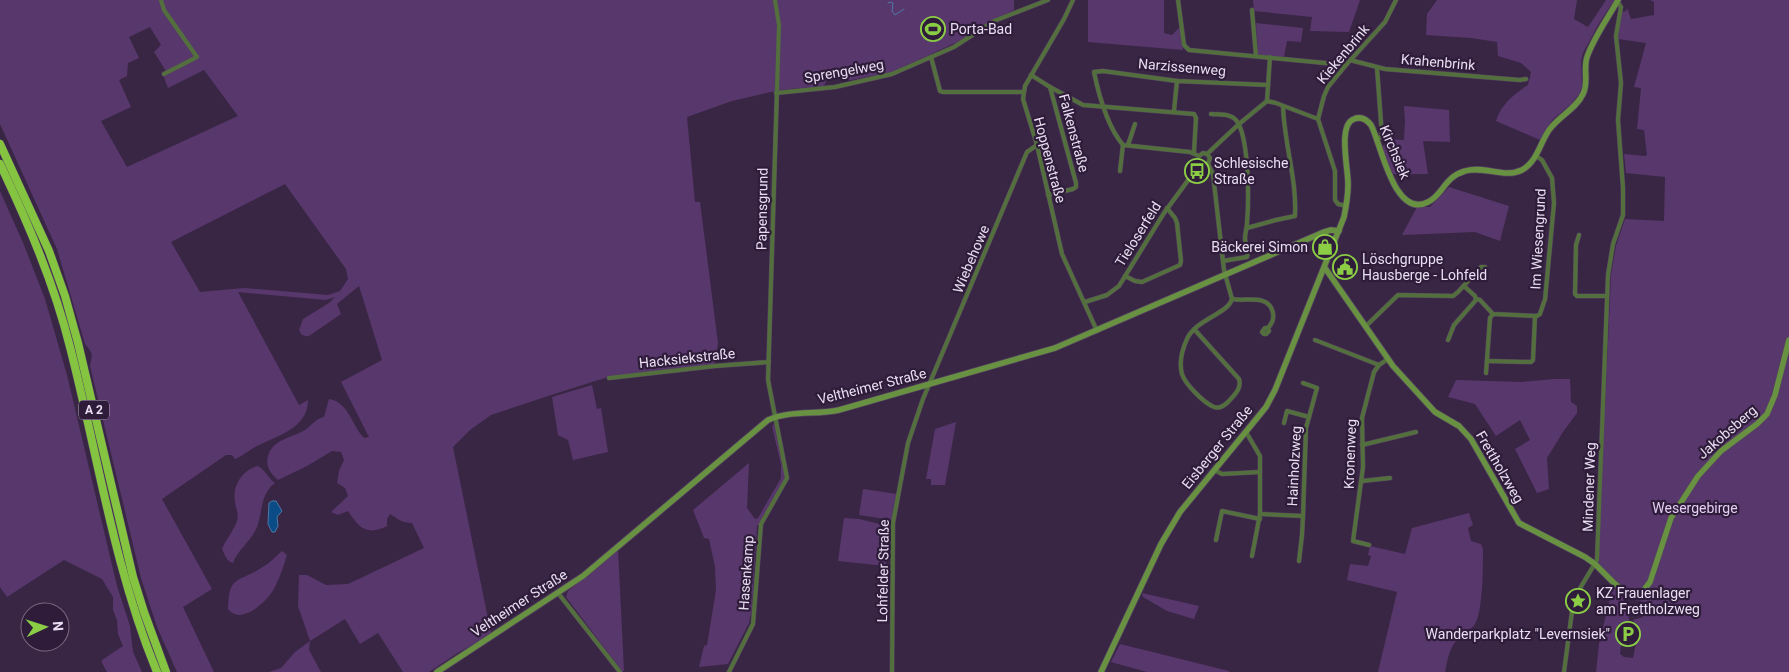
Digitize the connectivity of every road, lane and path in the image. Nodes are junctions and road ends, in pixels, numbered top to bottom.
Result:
1 (161, 0) edge
2 (775, 0) edge
3 (1048, 0) edge
4 (1073, 0) edge
5 (1178, 0) edge
6 (1396, 0) edge
7 (1618, 1) edge
8 (1252, 10) dead end
9 (1256, 56) junction
10 (931, 57) junction
11 (1270, 57) junction
12 (1350, 60) junction
13 (1346, 65) junction
14 (1378, 68) junction
15 (164, 74) dead end
16 (1031, 75) junction
17 (1526, 79) dead end
18 (1177, 81) junction
19 (1268, 85) junction
20 (1050, 86) junction
21 (1023, 92) junction
22 (776, 93) junction
23 (1268, 101) junction
24 (1283, 106) junction
25 (1104, 107) junction
26 (1174, 111) junction
27 (1211, 114) dead end
28 (1318, 119) junction
29 (1135, 124) dead end
30 (1239, 124) junction
31 (1377, 139) junction
32 (0, 144) edge
33 (1037, 145) junction
34 (1123, 145) junction
35 (1128, 145) junction
36 (1194, 152) junction
37 (1207, 154) junction
38 (1199, 156) junction
39 (1536, 156) junction
40 (0, 164) edge
41 (1200, 164) junction
42 (1208, 164) junction
43 (1120, 171) dead end
44 (1048, 195) junction
45 (1346, 206) junction
46 (1167, 208) junction
47 (1247, 228) junction
48 (1339, 231) junction
49 (1579, 235) dead end
50 (1223, 261) junction
51 (1324, 268) junction
52 (1485, 268) dead end
53 (1225, 275) junction
54 (1125, 276) junction
55 (1464, 286) junction
56 (1607, 296) junction
57 (1232, 299) junction
58 (1476, 299) junction
59 (1085, 302) junction
60 (1493, 314) junction
61 (1536, 316) junction
62 (1366, 326) junction
63 (1268, 328) dead end
64 (1194, 329) junction
65 (1097, 331) junction
66 (1315, 340) dead end
67 (1448, 340) dead end
68 (1789, 340) edge
69 (1388, 359) junction
70 (1487, 360) junction
71 (769, 362) junction
72 (1378, 366) junction
73 (1486, 373) dead end
74 (609, 378) dead end
75 (1303, 383) dead end
76 (930, 385) junction
77 (1309, 417) junction
78 (774, 418) junction
79 (1284, 423) dead end
80 (1246, 432) junction
81 (1416, 432) dead end
82 (1362, 445) junction
83 (1214, 470) junction
84 (1260, 472) junction
85 (1390, 478) dead end
86 (1362, 481) junction
87 (1303, 516) junction
88 (1260, 517) junction
89 (1216, 540) dead end
90 (1368, 545) dead end
91 (1252, 556) dead end
92 (1299, 561) dead end
93 (1596, 564) junction
94 (558, 593) junction
95 (156, 672) edge
96 (166, 672) edge
97 (437, 672) edge
98 (620, 672) edge
99 (730, 672) edge
100 (892, 672) edge
101 (1101, 672) edge
102 (1564, 672) edge

1 - 15 street
2 - 22 street, Papensgrund
3 - 10 street, Sprengelweg
4 - 16 street
5 - 9 street
6 - 12 street, Kiekenbrink
7 - 39 main road, Kirchsiek
7 - 56 street, Mindener Weg
8 - 9 street
9 - 11 street
10 - 21 street
10 - 22 street, Sprengelweg
11 - 13 street
11 - 19 street
12 - 13 street, Kiekenbrink
12 - 14 street, Krahenbrink
13 - 28 street, Kiekenbrink
14 - 17 street, Krahenbrink
14 - 31 street
16 - 20 street, Falkenstraße
16 - 21 street
18 - 19 street, Narzissenweg
18 - 25 street, Narzissenweg
18 - 26 street
19 - 23 street
20 - 25 street, Falkenstraße
20 - 44 street, Falkenstraße
21 - 33 street, Hoppenstraße
22 - 71 street, Papensgrund
23 - 24 street
23 - 30 street
24 - 28 street
24 - 47 street
25 - 26 street
25 - 34 street
26 - 36 street
27 - 30 street
28 - 45 street
29 - 35 street
30 - 37 street
30 - 47 street
31 - 39 main road, Kirchsiek
31 - 45 main road, Kirchsiek
32 - 96 highway, A 2
33 - 44 street, Hoppenstraße
33 - 76 street, Wiebehowe
34 - 35 street
34 - 43 street
35 - 36 street
36 - 38 street
37 - 38 street
37 - 42 street
38 - 41 street
39 - 61 street, Im Wiesengrund
40 - 95 highway, A 2
41 - 42 street
41 - 46 street, Tieloserfeld
42 - 50 street
44 - 59 street, Hoppenstraße
45 - 48 main road, Kirchsiek
46 - 54 street, Tieloserfeld
46 - 54 street
47 - 50 street
48 - 51 main road, Eisberger Straße
48 - 53 main road, Veltheimer Straße
49 - 56 street
50 - 53 street
51 - 62 main road, Frettholzweg
51 - 80 main road, Eisberger Straße
52 - 55 street
53 - 57 street
53 - 65 main road, Veltheimer Straße
54 - 59 street, Tieloserfeld
55 - 58 street
55 - 62 street
56 - 93 street, Mindener Weg
57 - 63 street
57 - 64 street
58 - 60 street
58 - 67 street
59 - 65 street, Hoppenstraße
60 - 61 street
60 - 70 street
61 - 70 street
62 - 69 main road, Frettholzweg
64 - 64 street
65 - 76 main road, Veltheimer Straße
66 - 72 street
68 - 93 main road, Jakobsberg
69 - 72 street
69 - 93 main road, Frettholzweg
70 - 73 street
71 - 74 street, Hacksiekstraße
71 - 78 street, Papensgrund
72 - 82 street, Kronenweg
75 - 77 street, Hainholzweg
76 - 78 main road, Veltheimer Straße
76 - 100 street, Lohfelder Straße
77 - 79 street, Hainholzweg
77 - 87 street, Hainholzweg
78 - 94 main road, Veltheimer Straße
78 - 99 street, Hasenkamp
80 - 83 main road, Eisberger Straße
80 - 84 street
81 - 82 street
82 - 86 street, Kronenweg
83 - 84 street
83 - 101 main road, Eisberger Straße
84 - 88 street
85 - 86 street
86 - 90 street, Kronenweg
87 - 88 street, Hainholzweg
87 - 92 street, Hainholzweg
88 - 89 street, Hainholzweg
88 - 91 street
93 - 102 street, Mindener Weg
94 - 97 main road, Veltheimer Straße
94 - 98 street

